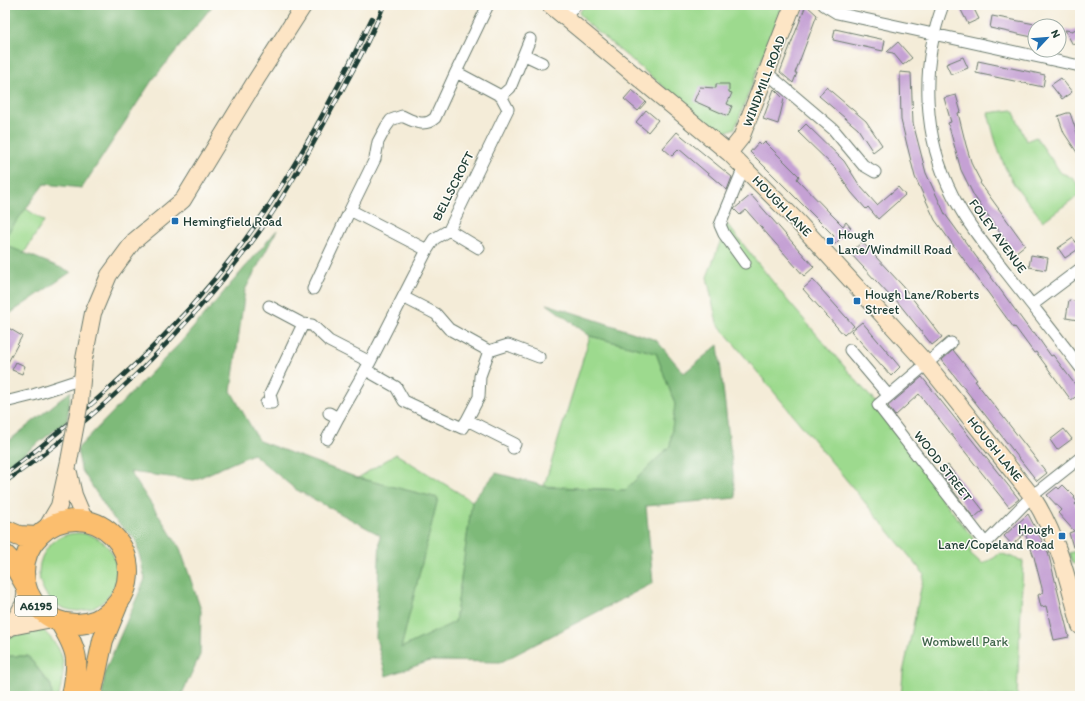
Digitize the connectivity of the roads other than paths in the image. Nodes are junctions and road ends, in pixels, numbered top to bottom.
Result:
1 (304, 5) edge
2 (488, 5) edge
3 (550, 5) edge
4 (576, 5) edge
5 (793, 5) edge
6 (824, 5) edge
7 (943, 5) edge
8 (565, 17) junction
9 (933, 34) junction
10 (530, 39) dead end
11 (524, 55) junction
12 (542, 64) dead end
13 (1080, 66) edge
14 (456, 72) junction
15 (767, 73) junction
16 (501, 96) junction
17 (729, 153) junction
18 (744, 167) junction
19 (875, 172) dead end
20 (350, 210) junction
21 (449, 230) junction
22 (479, 248) dead end
23 (427, 250) junction
24 (745, 263) dead end
25 (1080, 269) edge
26 (313, 289) dead end
27 (403, 297) junction
28 (1032, 305) junction
29 (269, 306) dead end
30 (303, 324) junction
31 (951, 343) dead end
32 (850, 350) dead end
33 (489, 351) junction
34 (539, 357) dead end
35 (926, 363) junction
36 (368, 366) junction
37 (1080, 367) edge
38 (82, 379) junction
39 (888, 395) junction
40 (5, 402) edge
41 (266, 403) dead end
42 (467, 420) junction
43 (327, 439) dead end
44 (513, 448) dead end
45 (1080, 458) edge
46 (69, 464) junction
47 (1032, 496) junction
48 (85, 521) junction
49 (5, 530) edge
50 (42, 534) junction
51 (5, 555) edge
52 (26, 586) junction
53 (121, 599) junction
54 (56, 620) junction
55 (1080, 626) edge
56 (8, 629) edge
57 (72, 696) edge
58 (91, 696) edge

1 - 38 street
2 - 14 street
3 - 8 street, HOUGH LANE
4 - 8 street
5 - 15 street, WINDMILL ROAD
6 - 9 street
7 - 9 street, FOLEY AVENUE
8 - 17 street, HOUGH LANE
9 - 13 street
9 - 28 street, FOLEY AVENUE
10 - 11 street
11 - 12 street
11 - 16 street
14 - 16 street
14 - 20 street
15 - 17 street, WINDMILL ROAD
15 - 19 street
16 - 21 street, BELLSCROFT
17 - 18 street, HOUGH LANE
18 - 24 street
18 - 35 street, HOUGH LANE
20 - 23 street
20 - 26 street
21 - 22 street
21 - 23 street, BELLSCROFT
23 - 27 street, BELLSCROFT
25 - 28 street
27 - 33 street
27 - 36 street, BELLSCROFT
28 - 37 street, FOLEY AVENUE
29 - 30 street
30 - 36 street
30 - 41 street
31 - 35 street, WOOD STREET
32 - 39 street
33 - 34 street
33 - 42 street
35 - 39 street, WOOD STREET
35 - 47 street, HOUGH LANE
36 - 42 street
36 - 43 street, BELLSCROFT
38 - 40 street
38 - 46 street, bridge
39 - 47 street, WOOD STREET
42 - 44 street
45 - 47 street
46 - 48 street
46 - 50 street
47 - 55 street, HOUGH LANE
48 - 50 highway, A6195
48 - 53 highway, A6195
49 - 50 highway, A6195
50 - 52 highway, A6195
51 - 52 highway, A6195
52 - 54 highway, A6195
52 - 56 street
53 - 54 highway, A6195
53 - 58 highway, A6195
54 - 56 street
54 - 57 highway, A6195

